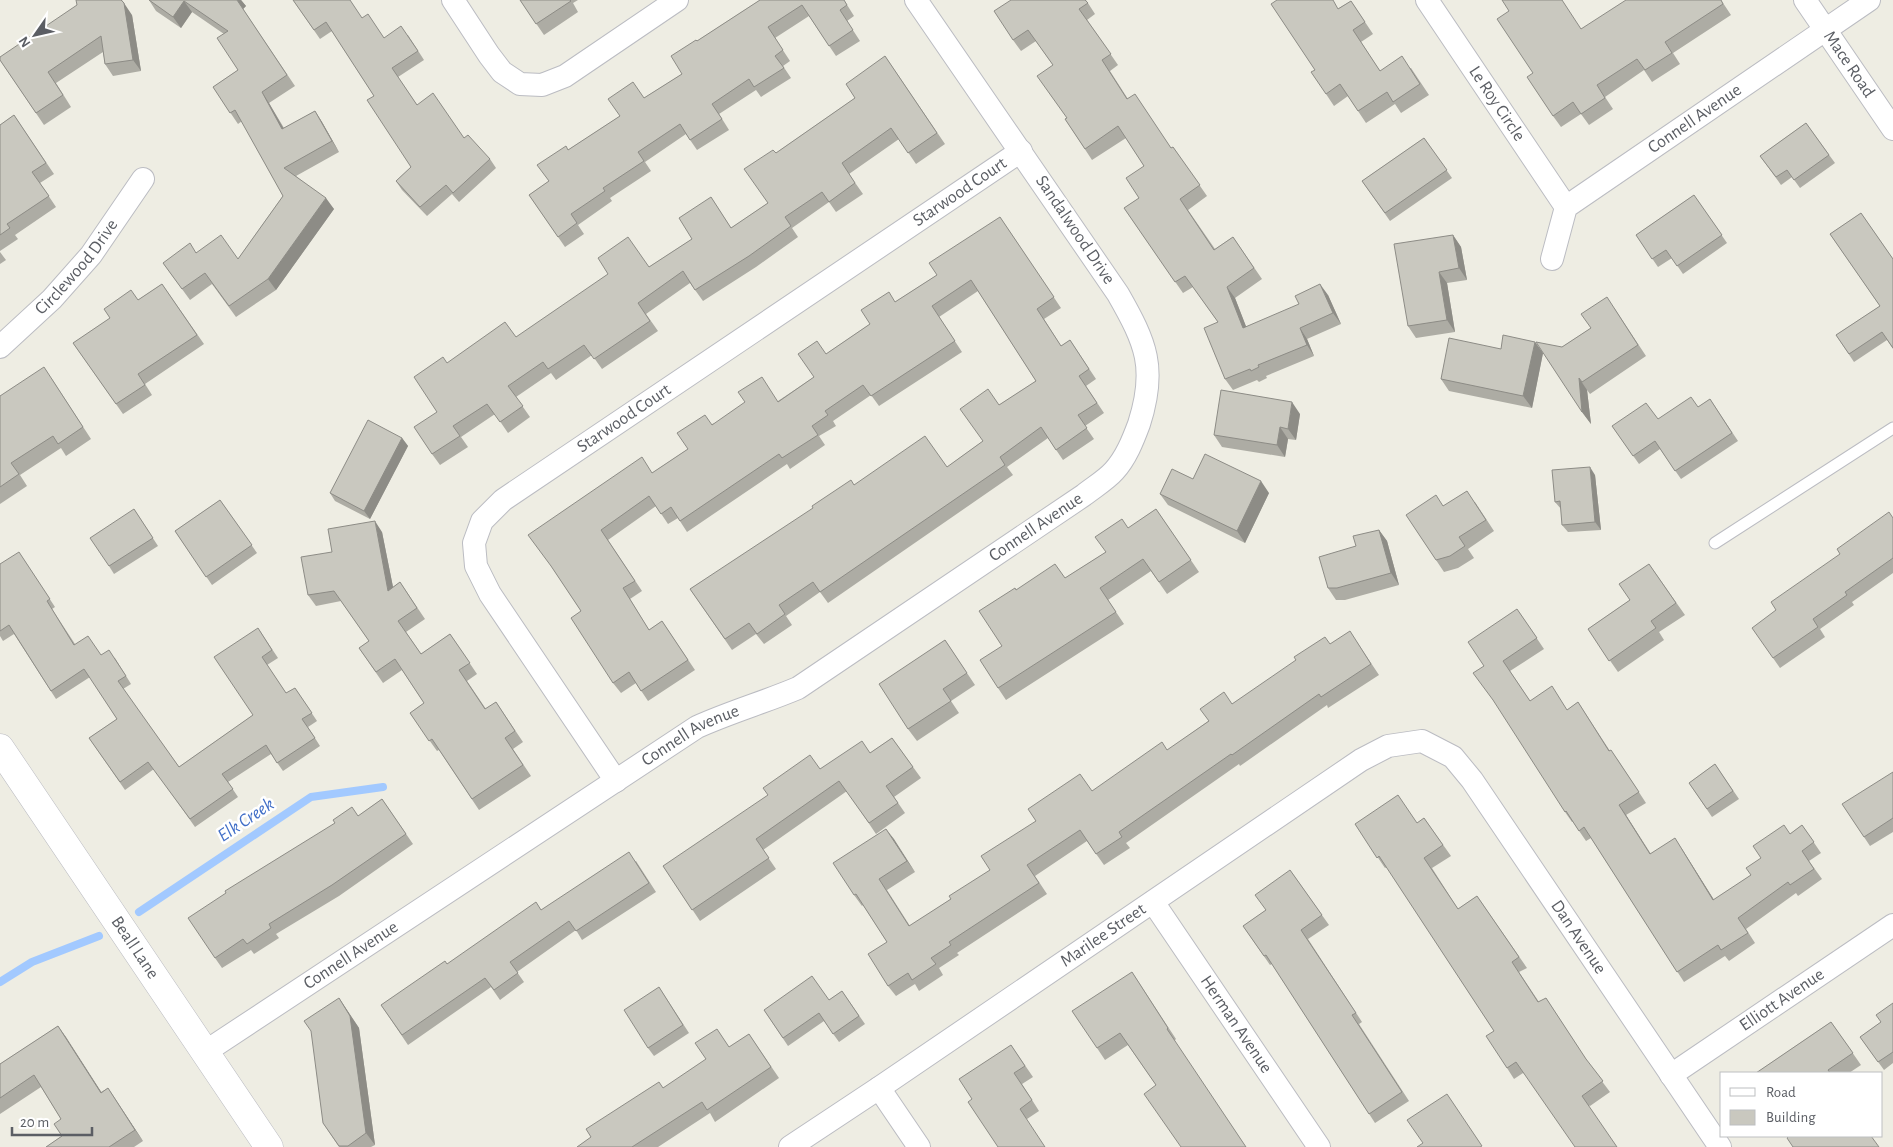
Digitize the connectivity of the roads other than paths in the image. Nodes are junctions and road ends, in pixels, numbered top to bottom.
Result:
1 (453, 0) edge
2 (677, 0) edge
3 (916, 0) edge
4 (1427, 0) edge
5 (1805, 0) edge
6 (1869, 0) edge
7 (1825, 29) junction
8 (1893, 129) edge
9 (1021, 151) junction
10 (143, 179) dead end
11 (1566, 207) junction
12 (1552, 259) dead end
13 (0, 346) edge
14 (1147, 399) joint
15 (1893, 428) edge
16 (1714, 542) dead end
17 (1422, 740) joint
18 (0, 748) edge
19 (616, 781) junction
20 (1153, 902) junction
21 (1893, 925) edge
22 (205, 1052) junction
23 (1671, 1075) junction
24 (879, 1088) junction
25 (269, 1147) edge
26 (790, 1147) edge
27 (919, 1147) edge
28 (1319, 1147) edge
29 (1720, 1147) edge

1 - 2 street
3 - 9 street, Sandalwood Drive
4 - 11 street, Le Roy Circle
5 - 7 street, Mace Road
6 - 7 street, Connell Avenue
7 - 8 street, Mace Road
7 - 11 street, Connell Avenue
9 - 14 street, Sandalwood Drive
9 - 19 street, Starwood Court
10 - 13 street, Circlewood Drive
11 - 12 street
14 - 19 street, Connell Avenue
15 - 16 lane
17 - 20 street, Marilee Street
17 - 23 street, Dan Avenue
18 - 22 street, Beall Lane
19 - 22 street, Connell Avenue
20 - 24 street, Marilee Street
20 - 28 street, Herman Avenue
21 - 23 street, Elliott Avenue
22 - 25 street, Beall Lane
23 - 29 street, Dan Avenue
24 - 26 street, Marilee Street
24 - 27 street

